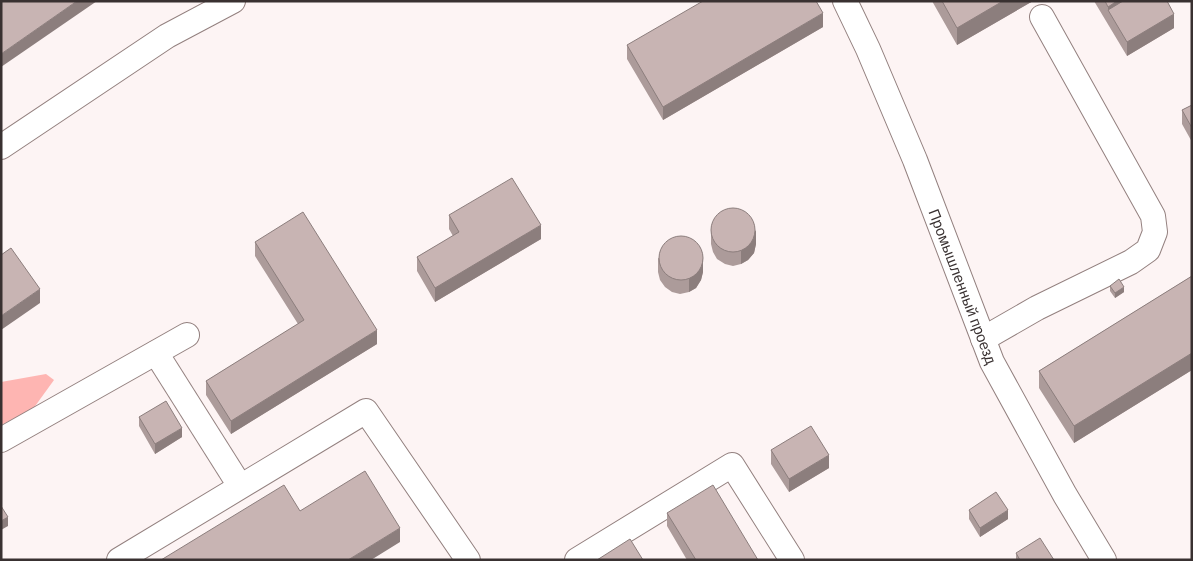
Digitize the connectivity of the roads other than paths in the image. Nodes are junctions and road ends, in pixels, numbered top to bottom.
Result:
1 (233, 1) edge
2 (844, 1) edge
3 (1042, 17) dead end
4 (1, 147) edge
5 (187, 335) dead end
6 (983, 339) junction
7 (156, 353) junction
8 (1, 440) edge
9 (240, 486) junction
10 (120, 560) edge
11 (468, 560) edge
12 (577, 560) edge
13 (792, 560) edge
14 (1104, 560) edge

1 - 4 street
2 - 6 street, Промышленный проезд
3 - 6 street
5 - 7 street
6 - 14 street, Промышленный проезд
7 - 8 street
7 - 9 street
9 - 10 street
9 - 11 street
12 - 13 street

